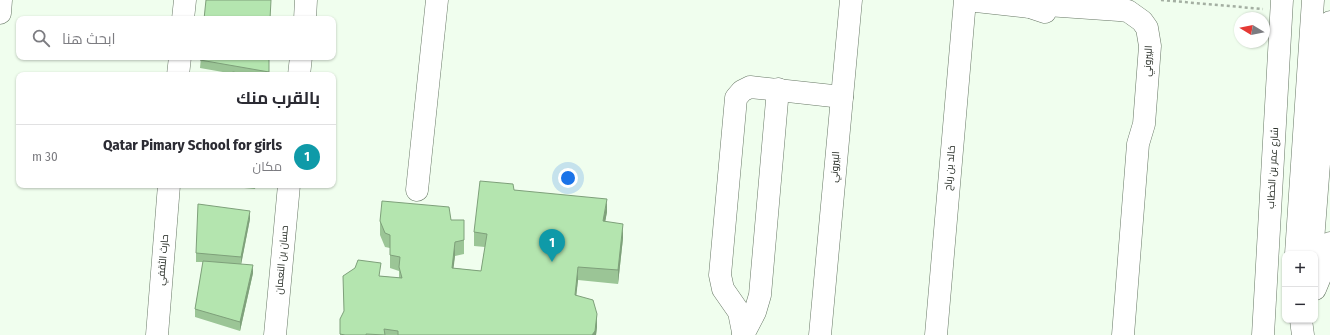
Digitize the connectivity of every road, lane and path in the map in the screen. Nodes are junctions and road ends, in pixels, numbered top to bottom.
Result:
1 (1, 0) edge
2 (185, 0) edge
3 (306, 0) edge
4 (437, 0) edge
5 (851, 0) edge
6 (966, 0) edge
7 (1161, 0) edge
8 (1313, 0) edge
9 (1276, 3) edge
10 (0, 13) edge
11 (183, 16) edge
12 (305, 16) edge
13 (1330, 22) edge
14 (180, 60) edge
15 (301, 60) edge
16 (178, 72) edge
17 (299, 72) edge
18 (778, 89) junction
19 (842, 97) junction
20 (169, 188) edge
21 (289, 188) edge
22 (417, 190) dead end
23 (1330, 243) edge
24 (1296, 251) edge
25 (1312, 251) edge
26 (1316, 287) edge
27 (1302, 323) edge
28 (1305, 323) edge
29 (743, 334) edge
30 (157, 335) edge
31 (275, 335) edge
32 (820, 335) edge
33 (936, 335) edge
34 (1122, 335) edge
35 (1263, 335) edge
36 (1304, 335) edge

1 - 10 street
2 - 11 street
3 - 12 street
4 - 22 street
5 - 19 street, البيروني
6 - 33 street, خالد بن رباح
6 - 34 street, البيروني
7 - 9 path
8 - 24 street
9 - 35 street, شارع عمر بن الخطاب
13 - 25 street
14 - 16 street
15 - 17 street
18 - 19 street
18 - 29 street
18 - 29 street
19 - 32 street, البيروني
20 - 30 street, حارث الثقفي
21 - 31 street, حسان بن النعمان
23 - 26 street
27 - 36 street
28 - 36 street

